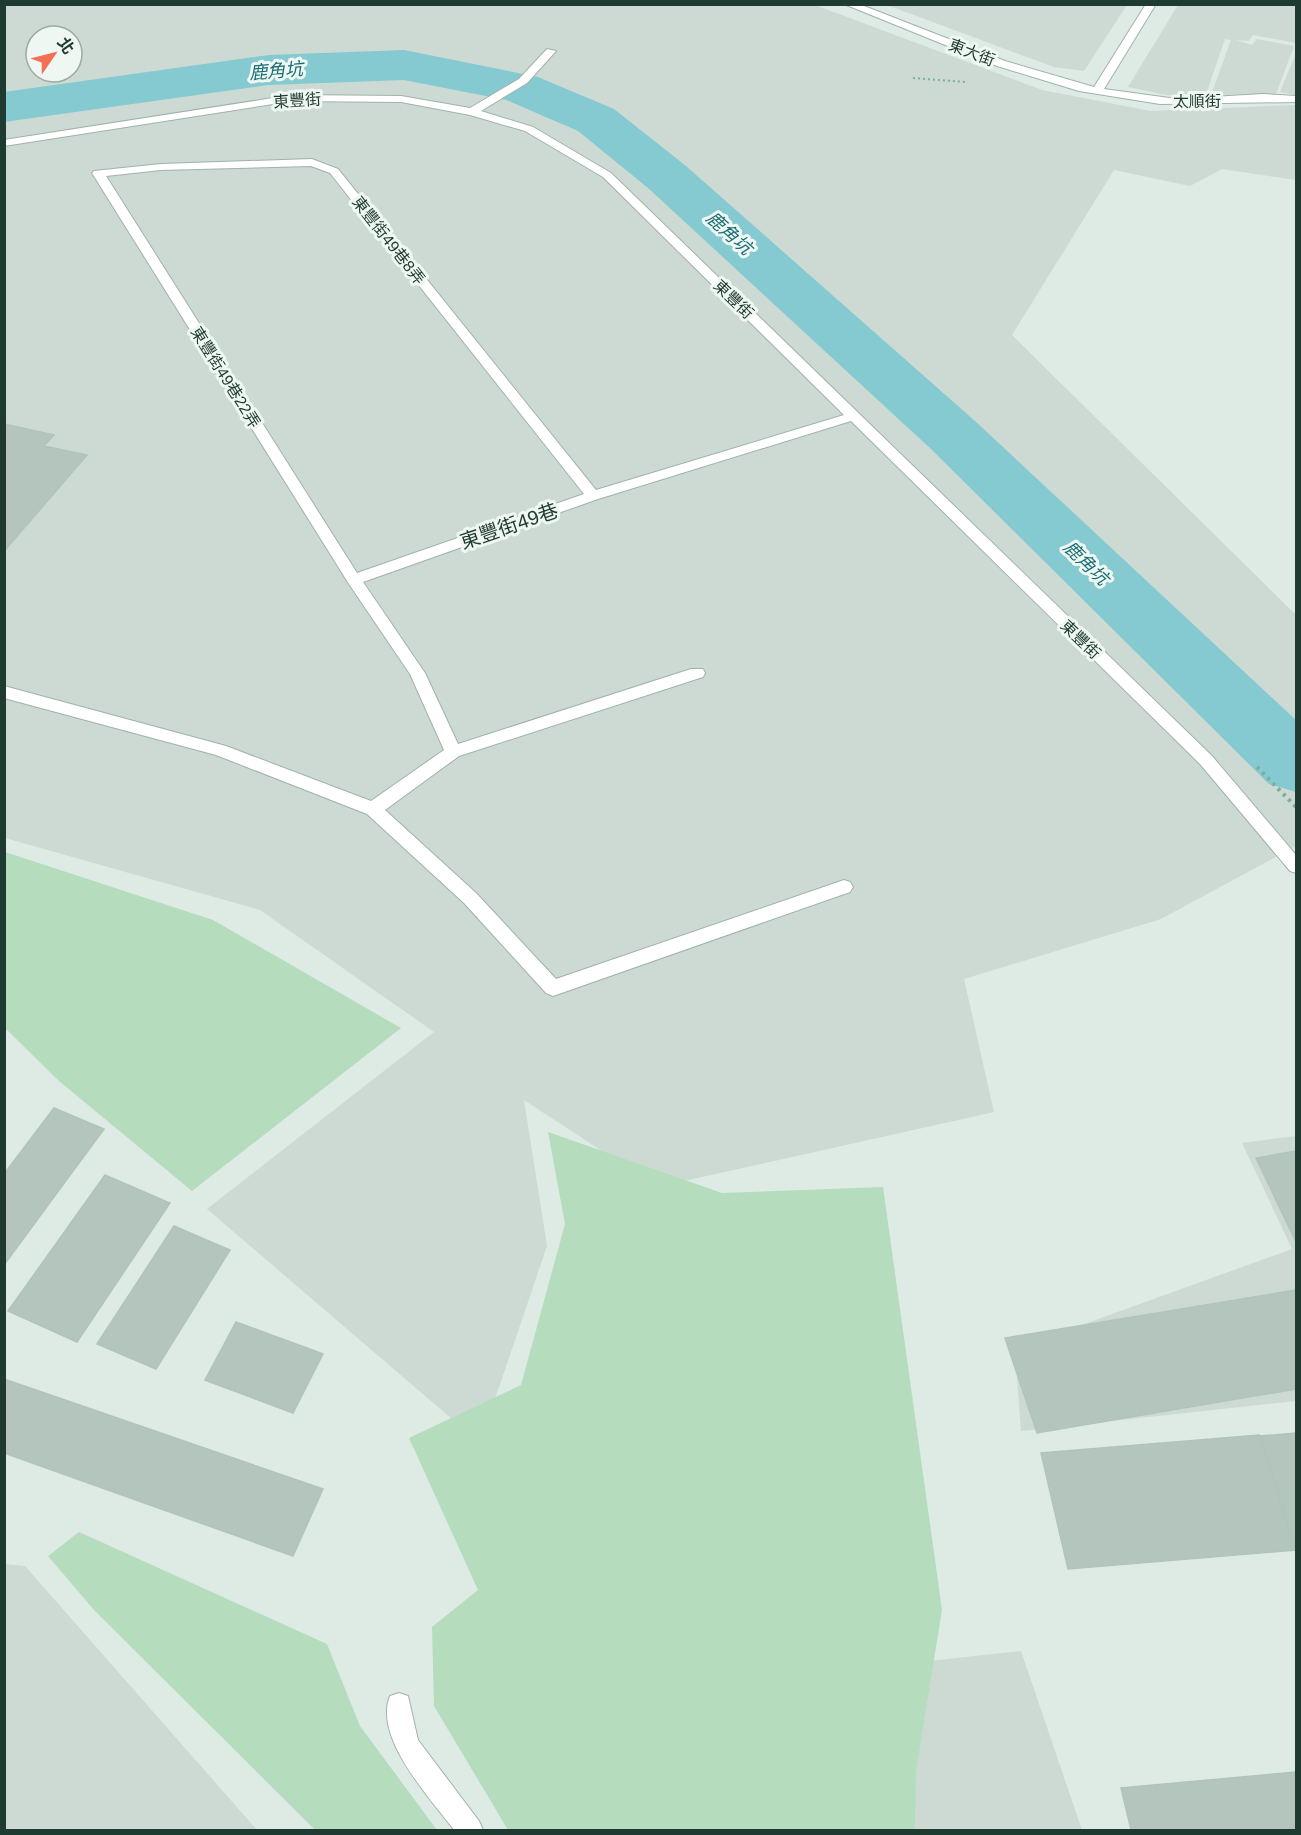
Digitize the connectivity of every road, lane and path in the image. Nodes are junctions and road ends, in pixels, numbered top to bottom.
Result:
1 (849, 4) edge
2 (1151, 4) edge
3 (551, 51) dead end
4 (1097, 91) junction
5 (1296, 99) edge
6 (472, 112) junction
7 (4, 143) edge
8 (98, 173) joint
9 (854, 416) junction
10 (593, 496) junction
11 (354, 580) junction
12 (697, 673) dead end
13 (4, 692) edge
14 (453, 752) junction
15 (1255, 765) dead end
16 (1296, 807) edge
17 (373, 809) junction
18 (1296, 866) edge
19 (844, 887) dead end
20 (399, 1706) dead end
21 (470, 1830) edge

1 - 4 street, 東大街
2 - 4 street
3 - 6 street
4 - 5 street, 太順街
6 - 7 street, 東豐街
6 - 9 street, 東豐街
8 - 10 street, 東豐街49巷8弄
8 - 11 street, 東豐街49巷22弄
9 - 10 street, 東豐街49巷
9 - 18 street, 東豐街
10 - 11 street, 東豐街49巷
11 - 14 street
12 - 14 street
13 - 17 street
14 - 17 street
15 - 16 path
17 - 19 street
20 - 21 street

